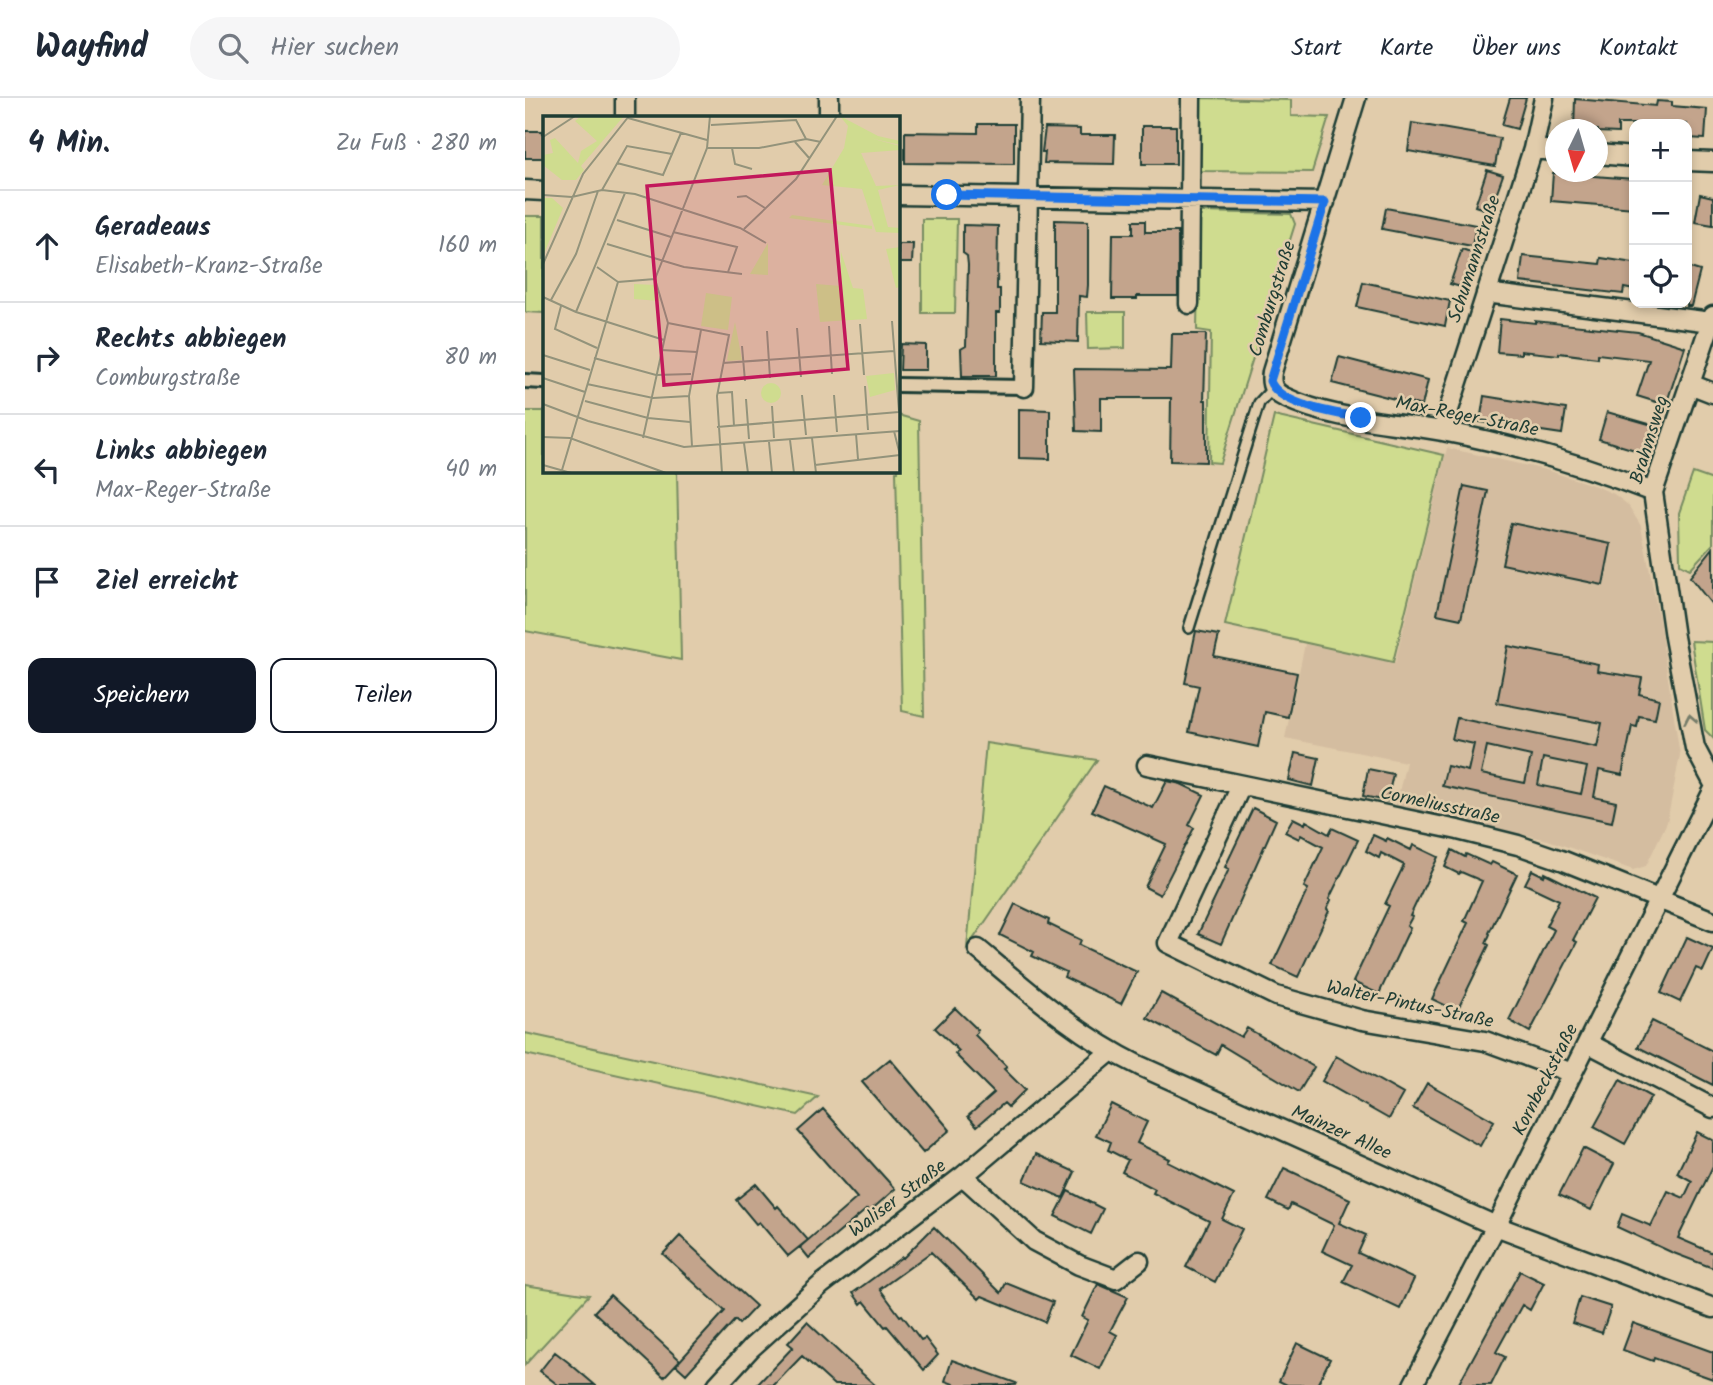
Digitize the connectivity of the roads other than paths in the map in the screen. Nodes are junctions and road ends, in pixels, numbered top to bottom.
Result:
1 (625, 98) edge
2 (829, 98) edge
3 (1030, 98) edge
4 (1191, 98) edge
5 (1356, 98) edge
6 (1544, 98) edge
7 (625, 116) edge
8 (829, 116) edge
9 (1533, 149) junction
10 (1545, 150) edge
11 (1608, 155) edge
12 (1629, 157) edge
13 (1692, 160) edge
14 (1713, 162) edge
15 (525, 190) edge
16 (543, 191) edge
17 (899, 195) edge
18 (1029, 197) junction
19 (1191, 198) junction
20 (1325, 202) junction
21 (1486, 293) junction
22 (1189, 304) dead end
23 (1712, 319) edge
24 (525, 382) edge
25 (543, 382) edge
26 (1691, 384) junction
27 (899, 386) edge
28 (1024, 387) joint
29 (1273, 388) junction
30 (1713, 393) edge
31 (1442, 431) junction
32 (1653, 492) junction
33 (1189, 628) dead end
34 (1147, 765) dead end
35 (1713, 782) edge
36 (1241, 786) junction
37 (1713, 791) edge
38 (1661, 899) junction
39 (1713, 921) edge
40 (978, 949) dead end
41 (1588, 1043) junction
42 (1110, 1052) junction
43 (1573, 1073) junction
44 (1713, 1108) edge
45 (963, 1176) junction
46 (1496, 1226) junction
47 (1139, 1261) dead end
48 (1713, 1308) edge
49 (717, 1385) edge
50 (1413, 1385) edge

1 - 7 street
2 - 8 street
3 - 18 street
4 - 19 street
5 - 20 street, Comburgstraße
6 - 9 street, Schumannstraße
9 - 10 street
9 - 21 street, Schumannstraße
11 - 12 street
13 - 14 street
15 - 16 street
17 - 18 street
18 - 19 street
18 - 28 street
19 - 20 street
19 - 22 street
20 - 29 street, Comburgstraße
21 - 23 street
21 - 31 street, Schumannstraße
23 - 26 street, Brahmsweg
24 - 25 street
26 - 30 street
26 - 32 street, Brahmsweg
27 - 28 street
29 - 31 street, Max-Reger-Straße
29 - 33 lane, Comburgstraße
31 - 32 street, Max-Reger-Straße
35 -> 32 street, Brahmsweg
34 - 36 street, Corneliusstraße
36 - 38 street, Corneliusstraße
36 - 43 street, Walter-Pintus-Straße
37 - 38 street, Kornbeckstraße
38 - 39 street, Corneliusstraße
38 - 41 street, Kornbeckstraße
40 - 42 street, Mainzer Allee
41 - 43 street, Kornbeckstraße
41 - 44 street
42 - 45 street, Waliser Straße
42 - 46 street, Mainzer Allee
43 - 46 street, Kornbeckstraße
45 - 47 street
45 - 49 street, Waliser Straße
46 - 48 street, Mainzer Allee
46 - 50 street, Kornbeckstraße

